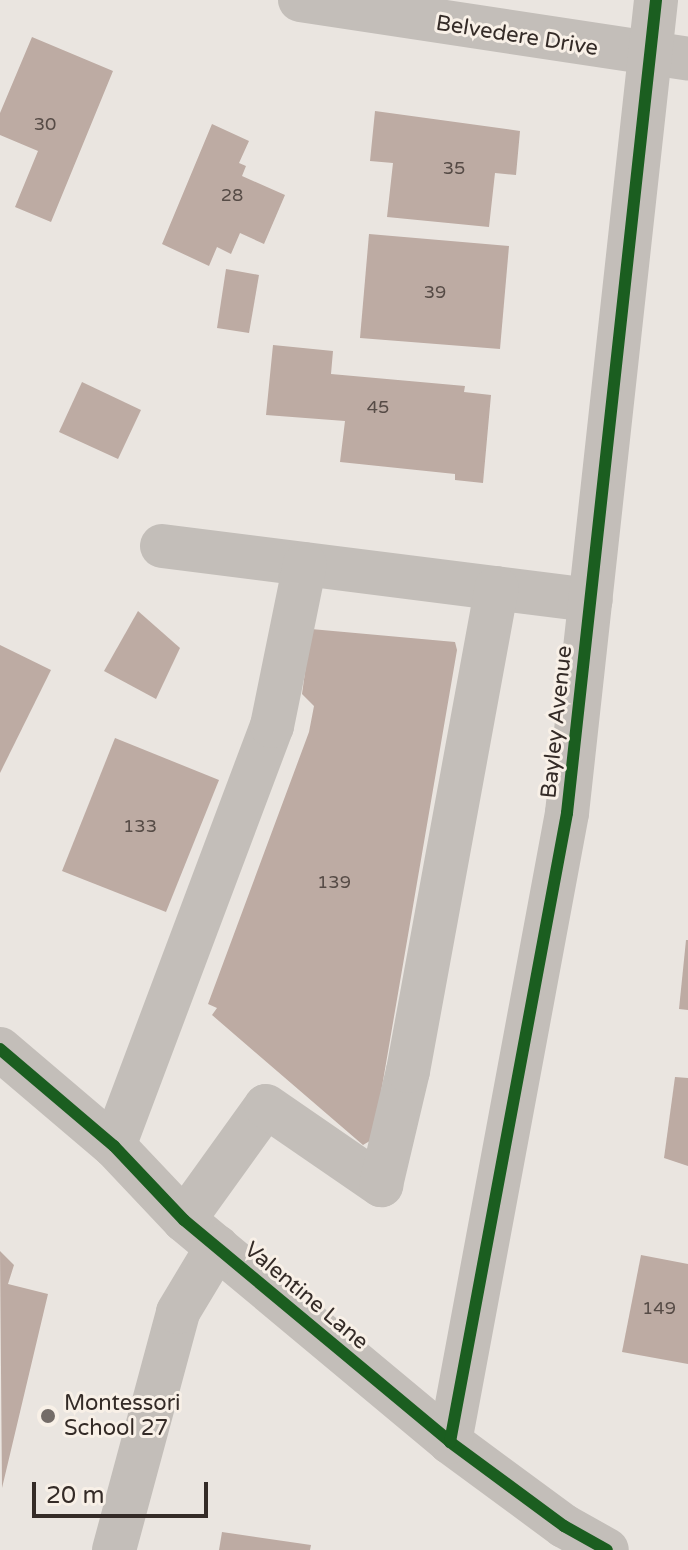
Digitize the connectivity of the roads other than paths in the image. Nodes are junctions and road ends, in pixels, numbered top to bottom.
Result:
1 (300, 0) edge
2 (656, 0) edge
3 (669, 58) edge
4 (162, 546) dead end
5 (305, 564) junction
6 (497, 588) junction
7 (591, 600) junction
8 (0, 1049) edge
9 (114, 1146) junction
10 (184, 1220) junction
11 (217, 1247) junction
12 (450, 1442) junction
13 (114, 1550) edge
14 (607, 1550) edge

1 - 3 street, Belvedere Drive
2 - 3 street, Bayley Avenue
3 - 7 street, Bayley Avenue
4 - 5 street
5 - 6 street
5 - 9 street
6 - 7 street
6 - 10 street
7 - 12 street, Bayley Avenue
8 - 9 street, Valentine Lane
9 - 10 street, Valentine Lane
10 - 11 street, Valentine Lane
11 - 12 street, Valentine Lane
11 - 13 street
12 - 14 street, Valentine Lane

